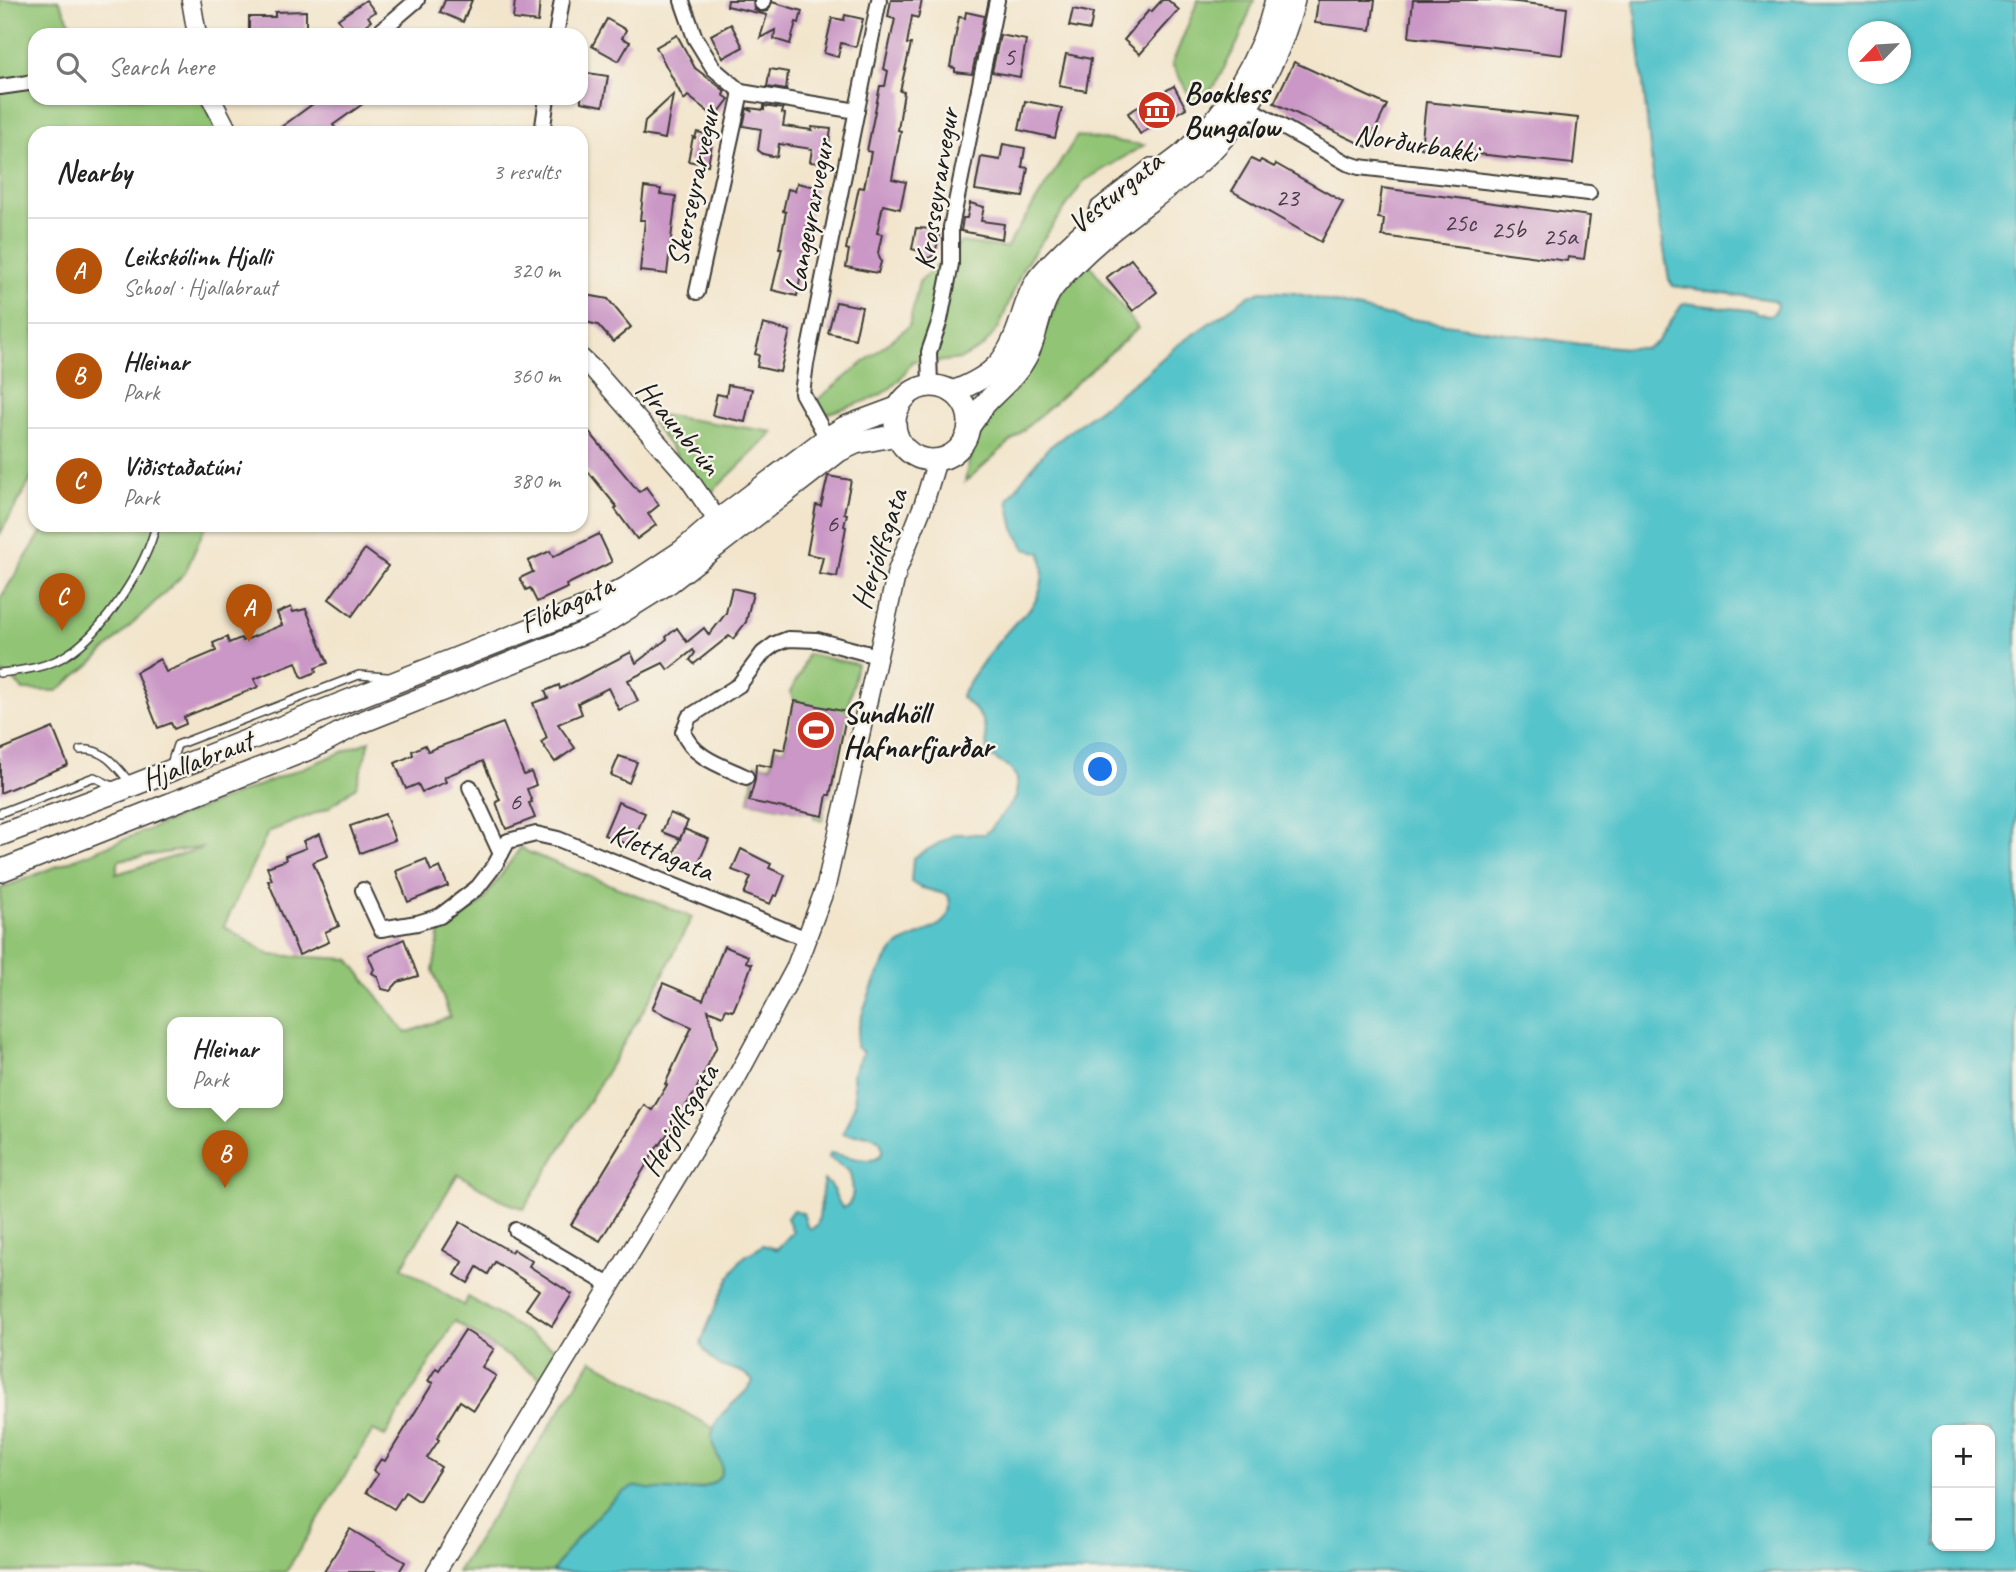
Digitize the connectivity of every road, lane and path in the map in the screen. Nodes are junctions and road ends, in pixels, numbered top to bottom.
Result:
1 (191, 0) edge
2 (417, 0) edge
3 (562, 0) edge
4 (879, 0) edge
5 (997, 0) edge
6 (1276, 0) edge
7 (1294, 0) edge
8 (682, 1) edge
9 (196, 28) edge
10 (384, 28) edge
11 (557, 28) edge
12 (28, 83) edge
13 (0, 87) edge
14 (741, 92) junction
15 (215, 105) edge
16 (546, 105) edge
17 (1247, 107) junction
18 (857, 111) junction
19 (225, 126) edge
20 (543, 126) edge
21 (1589, 193) dead end
22 (697, 292) dead end
23 (588, 364) edge
24 (930, 387) junction
25 (952, 392) junction
26 (899, 407) junction
27 (969, 427) junction
28 (897, 435) junction
29 (827, 438) junction
30 (937, 460) junction
31 (723, 528) junction
32 (153, 532) edge
33 (877, 656) junction
34 (0, 673) edge
35 (405, 679) joint
36 (414, 701) joint
37 (80, 750) dead end
38 (746, 777) dead end
39 (120, 785) junction
40 (470, 787) dead end
41 (0, 813) edge
42 (0, 835) edge
43 (501, 854) junction
44 (0, 871) edge
45 (363, 890) dead end
46 (807, 939) junction
47 (516, 1230) dead end
48 (611, 1286) junction
49 (436, 1572) edge

1 - 9 street
2 - 10 street
3 - 11 street
4 - 18 street, Langeyrarvegur
5 - 24 street, Krosseyrarvegur
6 - 25 main road, Vesturgata
7 - 17 main road, Vesturgata
8 - 14 street, Skerseyrarvegur
12 - 13 street
14 - 18 street, Skerseyrarvegur
14 - 22 street, Skerseyrarvegur
15 - 19 street
16 - 20 street
17 - 21 street, Norðurbakki
17 - 27 main road, Vesturgata
18 - 29 street, Langeyrarvegur
23 - 31 street, Hraunbrún
24 - 25 main road
24 - 26 main road
25 - 27 main road
26 - 28 main road
26 - 29 main road
27 - 30 main road
28 - 30 main road
28 - 31 main road
29 - 31 main road
30 - 33 street, Herjólfsgata
31 - 35 main road, Flókagata
31 - 36 main road, Flókagata
32 - 34 lane
33 - 38 street, Herjólfsgata
33 - 46 street, Herjólfsgata
35 - 39 main road, Hjallabraut
36 - 44 main road, Hjallabraut
37 - 39 lane
39 - 41 lane
39 - 42 main road, Hjallabraut
40 - 43 street
43 - 45 street, Klettagata
43 - 46 street, Klettagata
46 - 48 street, Herjólfsgata
47 - 48 street
48 - 49 street, Herjólfsgata

